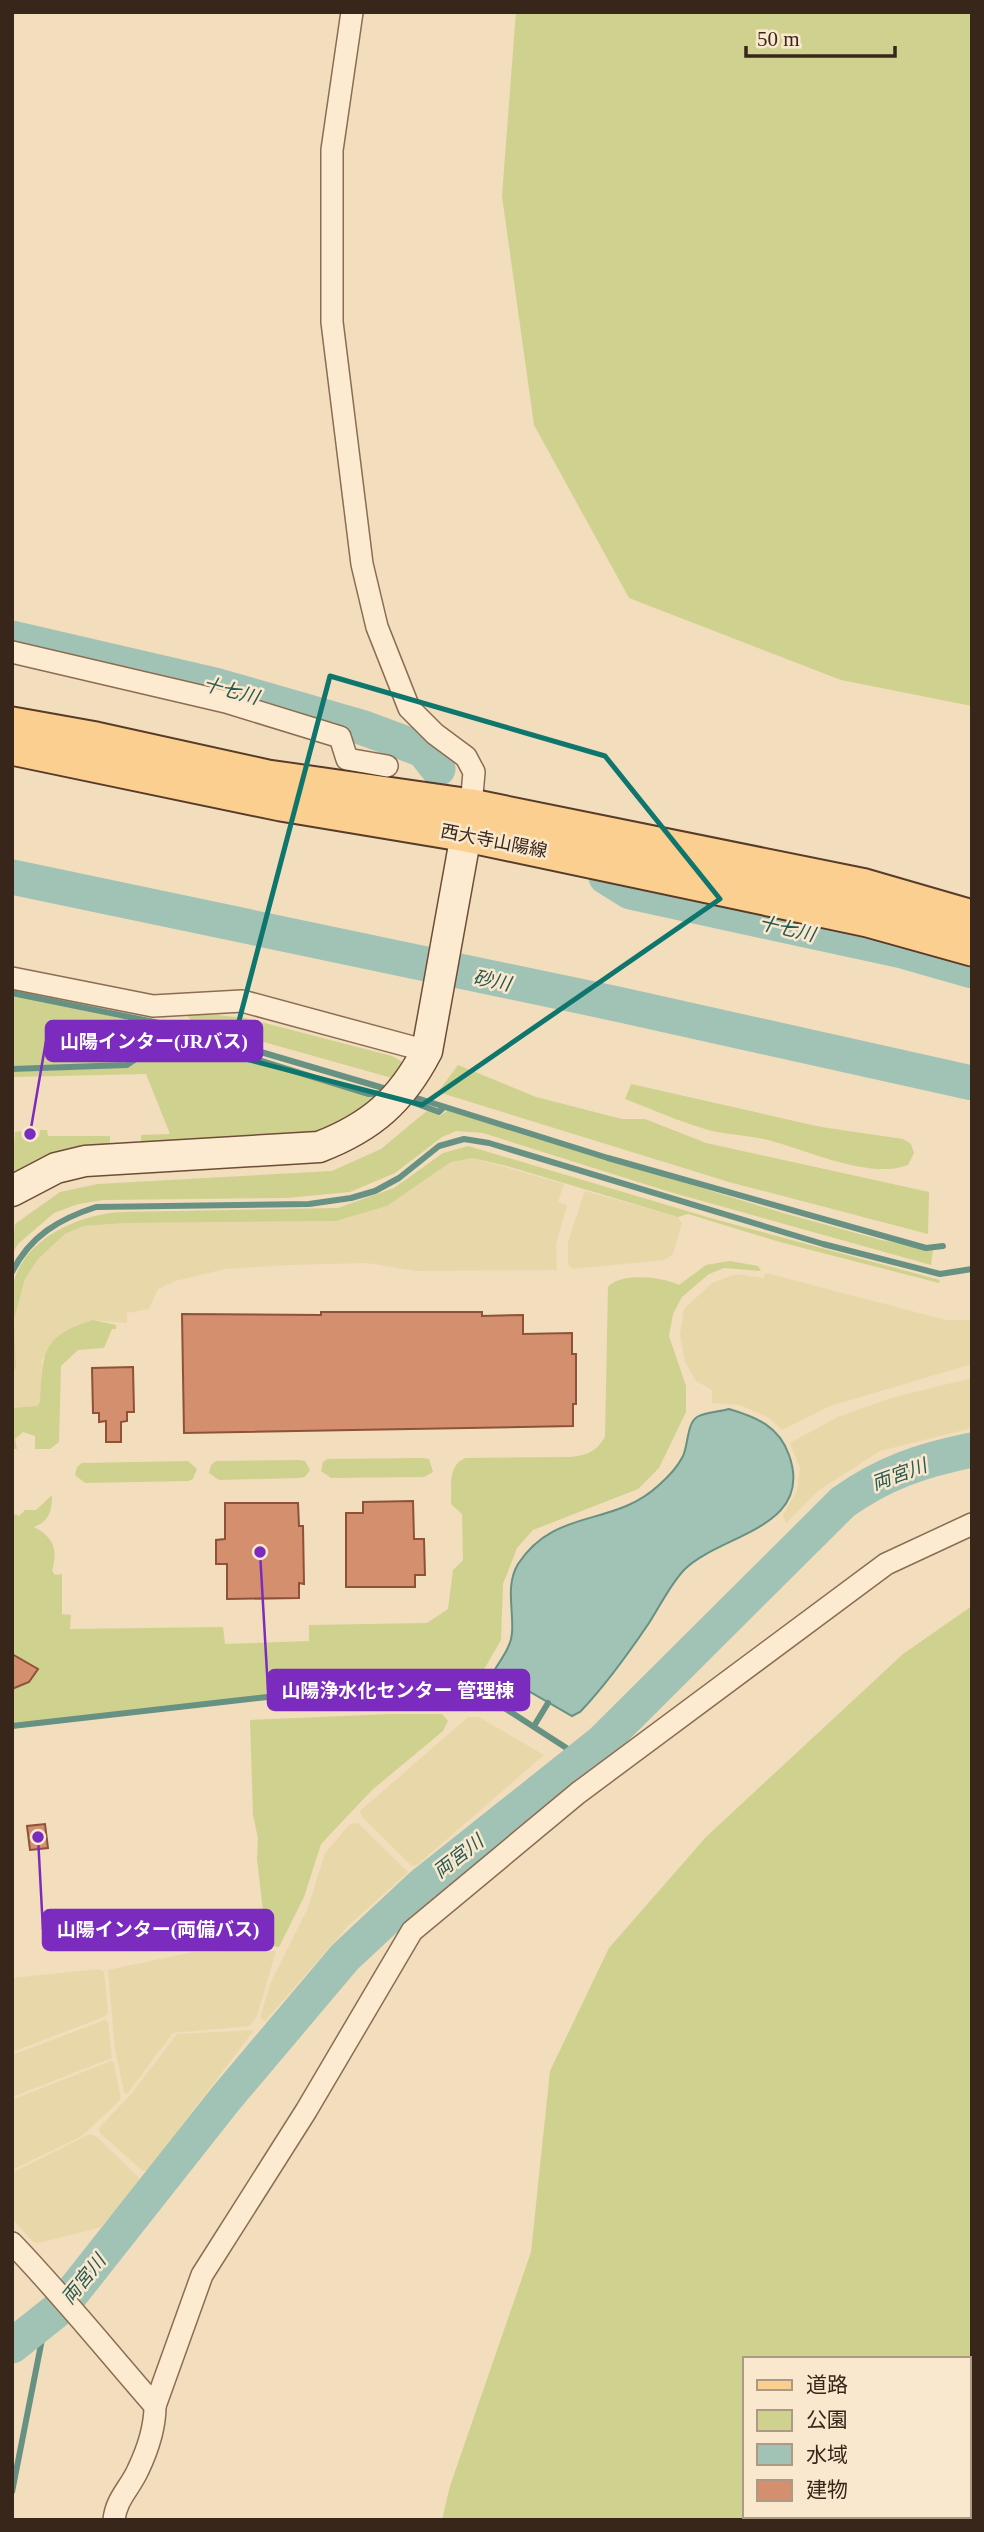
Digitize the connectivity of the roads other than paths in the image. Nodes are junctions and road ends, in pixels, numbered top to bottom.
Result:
1 (352, 12) edge
2 (12, 652) edge
3 (12, 724) edge
4 (12, 748) edge
5 (387, 766) dead end
6 (469, 820) junction
7 (972, 917) edge
8 (972, 949) edge
9 (12, 978) edge
10 (429, 1042) junction
11 (12, 1191) edge
12 (972, 1524) edge
13 (12, 2243) edge
14 (155, 2406) junction
15 (114, 2520) edge

1 - 6 street
2 - 5 street
3 - 6 main road, 西大寺山陽線
4 - 6 main road, 西大寺山陽線
6 - 7 main road, 西大寺山陽線
6 - 8 main road, 西大寺山陽線
6 - 10 street
9 - 10 street
10 - 11 street
12 - 14 street
13 - 14 street
14 - 15 street

